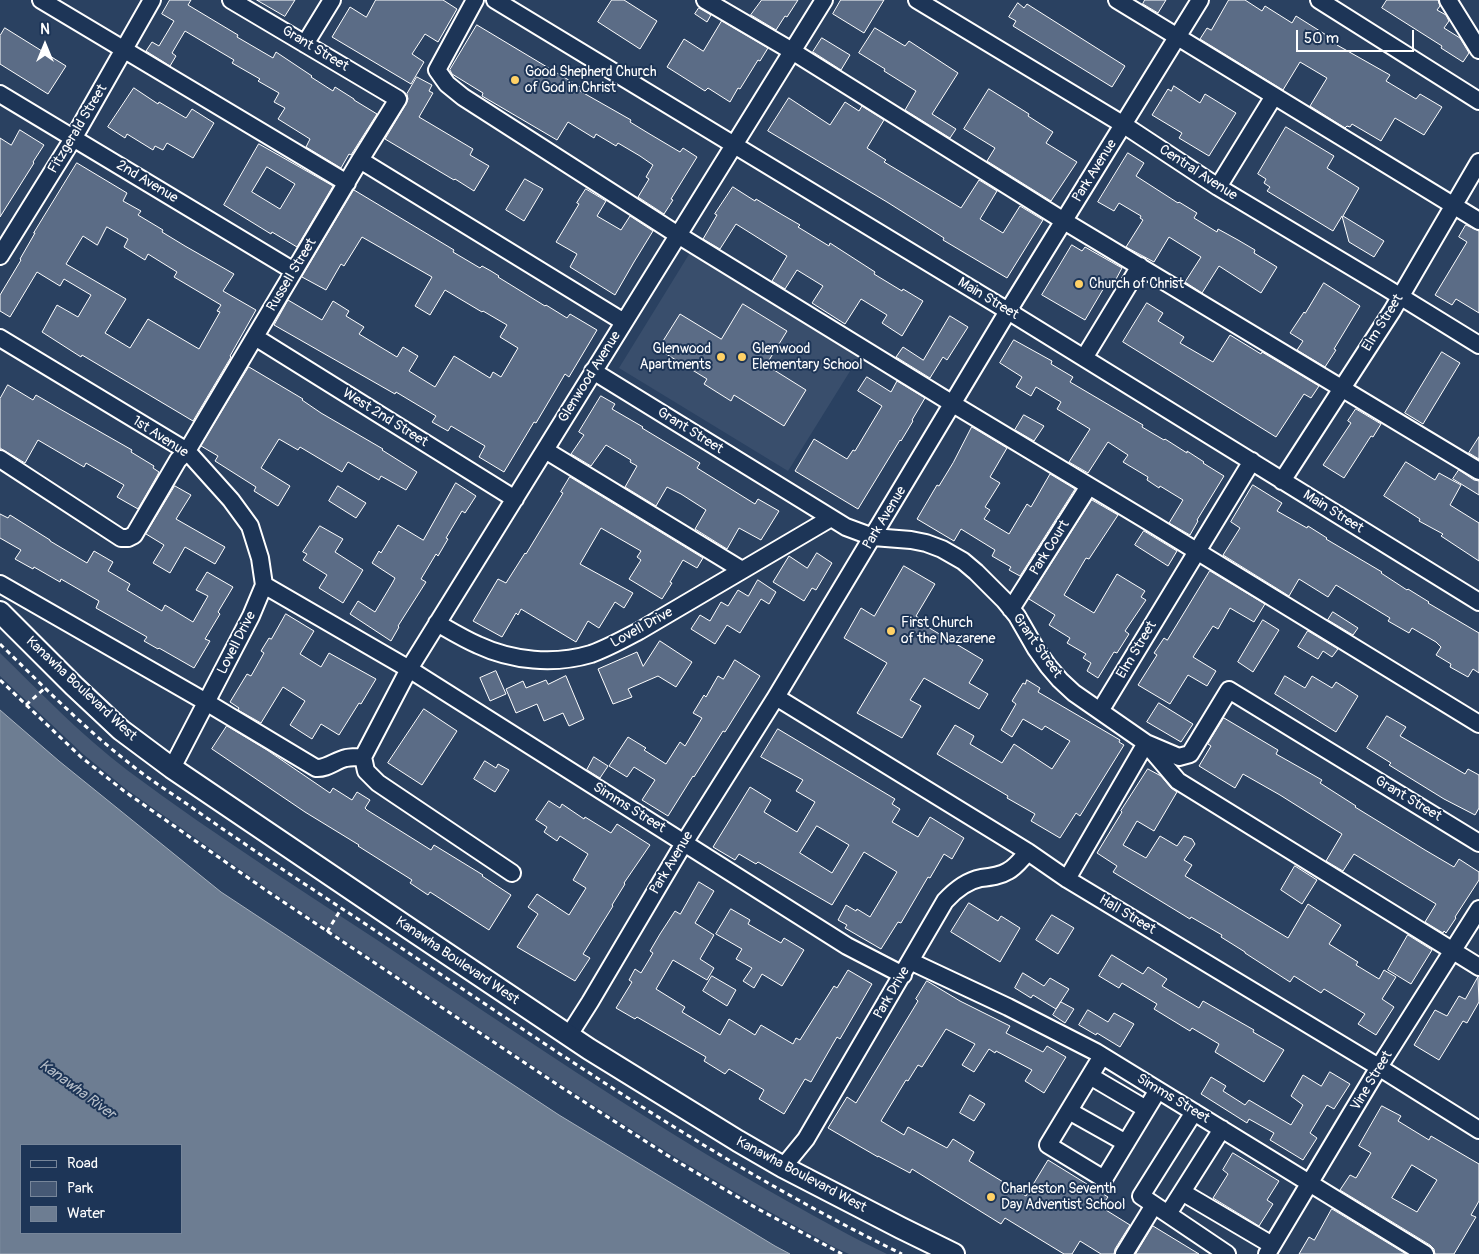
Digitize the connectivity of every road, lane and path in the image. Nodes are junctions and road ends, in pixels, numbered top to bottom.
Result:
1 (41, 0) edge
2 (152, 0) edge
3 (231, 0) edge
4 (332, 0) edge
5 (475, 0) edge
6 (495, 0) edge
7 (705, 0) edge
8 (824, 0) edge
9 (917, 0) edge
10 (1117, 0) edge
11 (1200, 0) edge
12 (1319, 0) edge
13 (1448, 0) edge
14 (1178, 36) junction
15 (305, 44) junction
16 (124, 50) junction
17 (1479, 50) edge
18 (792, 51) junction
19 (0, 94) edge
20 (1274, 96) junction
21 (398, 99) joint
22 (1479, 101) edge
23 (1124, 125) junction
24 (74, 137) junction
25 (734, 145) junction
26 (360, 160) junction
27 (1479, 162) edge
28 (347, 183) junction
29 (1218, 187) junction
30 (1454, 205) junction
31 (1064, 220) junction
32 (1479, 221) edge
33 (678, 235) junction
34 (0, 256) edge
35 (1140, 266) junction
36 (294, 271) junction
37 (1400, 296) junction
38 (1008, 311) junction
39 (624, 322) junction
40 (0, 338) edge
41 (255, 338) junction
42 (1479, 345) edge
43 (1084, 358) junction
44 (593, 371) junction
45 (1342, 388) junction
46 (953, 404) junction
47 (545, 450) junction
48 (187, 452) junction
49 (0, 459) edge
50 (1252, 461) junction
51 (1479, 471) edge
52 (1282, 481) junction
53 (1089, 486) junction
54 (515, 499) junction
55 (831, 518) junction
56 (873, 537) junction
57 (1197, 552) junction
58 (742, 570) junction
59 (0, 584) edge
60 (264, 585) junction
61 (1479, 602) edge
62 (1011, 609) junction
63 (0, 612) edge
64 (437, 624) junction
65 (409, 669) junction
66 (0, 680) edge
67 (45, 688) dead end
68 (776, 697) junction
69 (206, 702) junction
70 (26, 705) junction
71 (1100, 711) junction
72 (1479, 724) edge
73 (1146, 743) junction
74 (363, 756) junction
75 (172, 768) junction
76 (684, 843) junction
77 (1479, 843) edge
78 (1028, 852) junction
79 (512, 874) dead end
80 (1067, 879) junction
81 (341, 909) dead end
82 (1479, 909) edge
83 (327, 932) junction
84 (1453, 951) junction
85 (1479, 967) edge
86 (907, 968) junction
87 (569, 1035) junction
88 (1102, 1056) junction
89 (1379, 1067) junction
90 (1090, 1076) junction
91 (1136, 1077) junction
92 (1158, 1090) junction
93 (1125, 1097) junction
94 (1146, 1109) junction
95 (1069, 1111) junction
96 (1194, 1112) junction
97 (1222, 1129) junction
98 (1479, 1130) edge
99 (1126, 1143) junction
100 (784, 1167) junction
101 (1310, 1183) junction
102 (1182, 1192) junction
103 (1154, 1205) junction
104 (1168, 1214) junction
105 (1269, 1252) edge
106 (842, 1254) edge
107 (954, 1254) edge
108 (1124, 1254) edge
109 (1227, 1254) edge
110 (1425, 1254) edge

1 - 16 street
2 - 16 street, Fitzgerald Street
3 - 15 street, Grant Street
4 - 15 street
5 - 33 street
6 - 25 street, Main Street
7 - 18 street
8 - 18 street, Glenwood Avenue
9 - 23 street, Central Avenue
10 - 14 street
11 - 14 street, Park Avenue
12 - 22 street
13 - 17 street
14 - 20 street
14 - 23 street, Park Avenue
15 - 21 street, Grant Street
16 - 24 street, Fitzgerald Street
16 - 28 street
18 - 25 street, Glenwood Avenue
18 - 31 street
19 - 24 street, 2nd Avenue
20 - 29 street
20 - 30 street
21 - 26 street, Russell Street
23 - 29 street, Central Avenue
23 - 31 street, Park Avenue
24 - 34 street, Fitzgerald Street
24 - 36 street, 2nd Avenue
25 - 33 street, Glenwood Avenue
25 - 38 street, Main Street
26 - 28 street, Russell Street
26 - 39 street
27 - 30 street, Elm Street
28 - 36 street, Russell Street
29 - 37 street, Central Avenue
30 - 32 street
30 - 37 street, Elm Street
31 - 35 street
31 - 38 street, Park Avenue
33 - 39 street, Glenwood Avenue
33 - 46 street
35 - 43 street
35 - 45 street
36 - 41 street, Russell Street
37 - 42 street, Central Avenue
37 - 45 street, Elm Street
38 - 43 street, Main Street
38 - 46 street, Park Avenue
39 - 44 street, Glenwood Avenue
40 - 48 street, 1st Avenue
41 - 48 street, Russell Street
41 - 54 street, West 2nd Street
43 - 50 street, Main Street
44 - 47 street, Glenwood Avenue
44 - 55 street, Grant Street
45 - 51 street
45 - 52 street, Elm Street
46 - 53 street
46 - 56 street, Park Avenue
47 - 54 street, Glenwood Avenue
47 - 58 street
48 - 49 street, Russell Street
48 - 60 street, 1st Avenue
50 - 52 street, Main Street
50 - 57 street, Elm Street
52 - 61 street, Main Street
53 - 57 street
53 - 62 street, Park Court
54 - 64 street, Glenwood Avenue
55 - 56 street, Grant Street
55 - 58 street, Lovell Drive
56 - 62 street, Grant Street
56 - 68 street, Park Avenue
57 - 71 street, Elm Street
57 - 72 street
58 - 64 street, Lovell Drive
59 - 69 street
60 - 65 street
60 - 69 street, Lovell Drive
62 - 71 street, Grant Street
63 - 75 main road, Kanawha Boulevard West
64 - 65 street, Glenwood Avenue
65 - 74 street, Glenwood Avenue
65 - 76 street, Simms Street
66 - 70 path
67 - 70 path
68 - 76 street, Park Avenue
68 - 78 street, Hall Street
69 - 74 street
69 - 75 street, Lovell Drive
70 - 83 path
71 - 73 street, Grant Street
73 - 77 street, Grant Street
73 - 80 street
73 - 84 street
74 - 79 street
75 - 87 main road, Kanawha Boulevard West
76 - 86 street, Simms Street
76 - 87 street, Park Avenue
78 - 80 street, Hall Street
78 - 86 street, Park Drive
80 - 89 street, Hall Street
81 - 83 path
82 - 84 street, Vine Street
83 - 106 path
84 - 85 street
84 - 89 street, Vine Street
86 - 88 street, Simms Street
86 - 100 street, Park Drive
87 - 100 main road, Kanawha Boulevard West
88 - 90 street
88 - 91 street, Simms Street
89 - 98 street, Hall Street
89 - 101 street, Vine Street
90 - 93 street
90 - 95 street
91 - 92 street, Simms Street
91 - 93 street
92 - 94 street
92 - 96 street, Simms Street
93 - 94 street
94 - 99 street
95 - 99 street
95 - 99 street
96 - 97 street, Simms Street
96 - 103 street
97 - 101 street, Simms Street
97 - 102 street
100 - 107 main road, Kanawha Boulevard West
101 - 105 street, Vine Street
101 - 110 street, Simms Street
102 - 104 street
102 - 105 street
103 - 104 street
103 - 108 street
104 - 109 street

